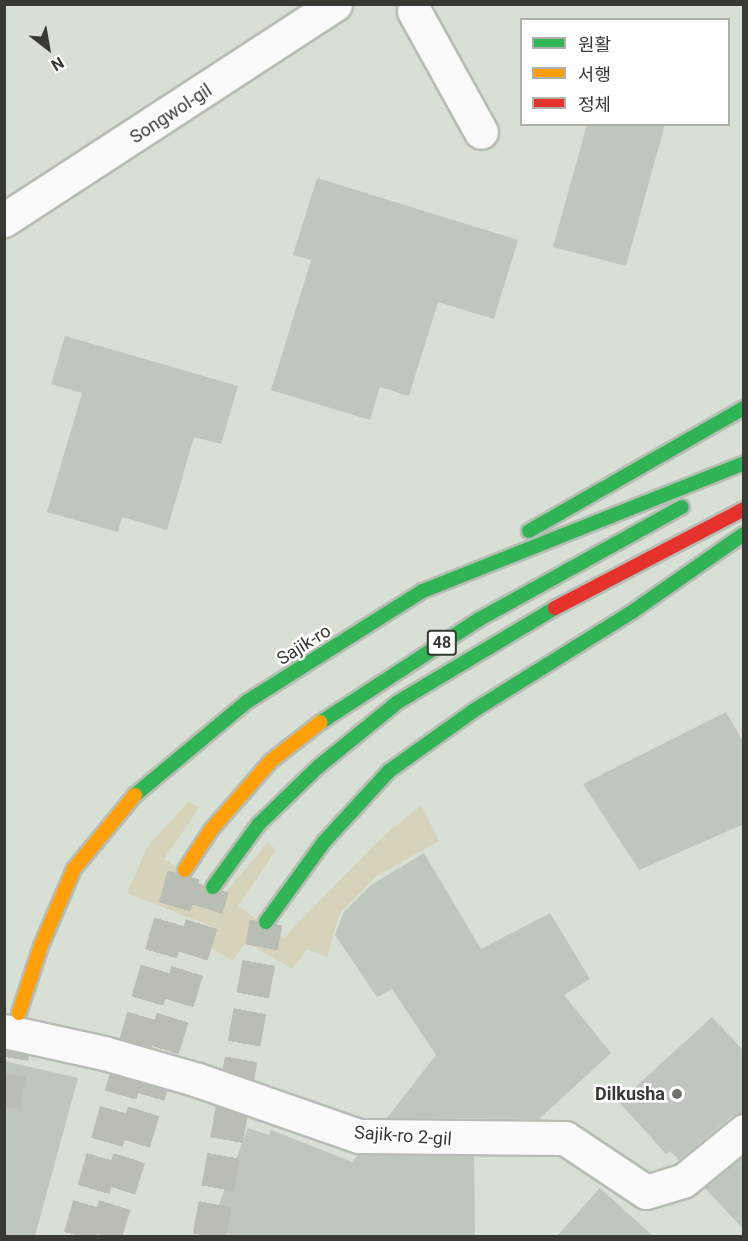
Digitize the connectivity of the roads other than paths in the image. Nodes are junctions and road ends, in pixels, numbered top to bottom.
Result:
1 (335, 4) edge
2 (414, 11) dead end
3 (481, 132) dead end
4 (4, 220) edge
5 (744, 408) edge
6 (744, 463) edge
7 (744, 473) edge
8 (744, 509) edge
9 (744, 534) edge
10 (733, 561) dead end
11 (423, 591) junction
12 (632, 612) junction
13 (185, 870) tunnel mouth
14 (213, 887) tunnel mouth
15 (266, 922) tunnel mouth
16 (12, 1022) edge
17 (744, 1131) edge

1 - 4 street, Songwol-gil
2 - 3 street
5 - 11 main road
6 - 11 main road, Sajik-ro
7 - 13 main road, 48
8 - 14 main road, 48
9 - 12 main road
10 - 12 main road
11 - 16 main road, Sajik-ro
12 - 15 main road
16 - 17 street, Sajik-ro 2-gil

